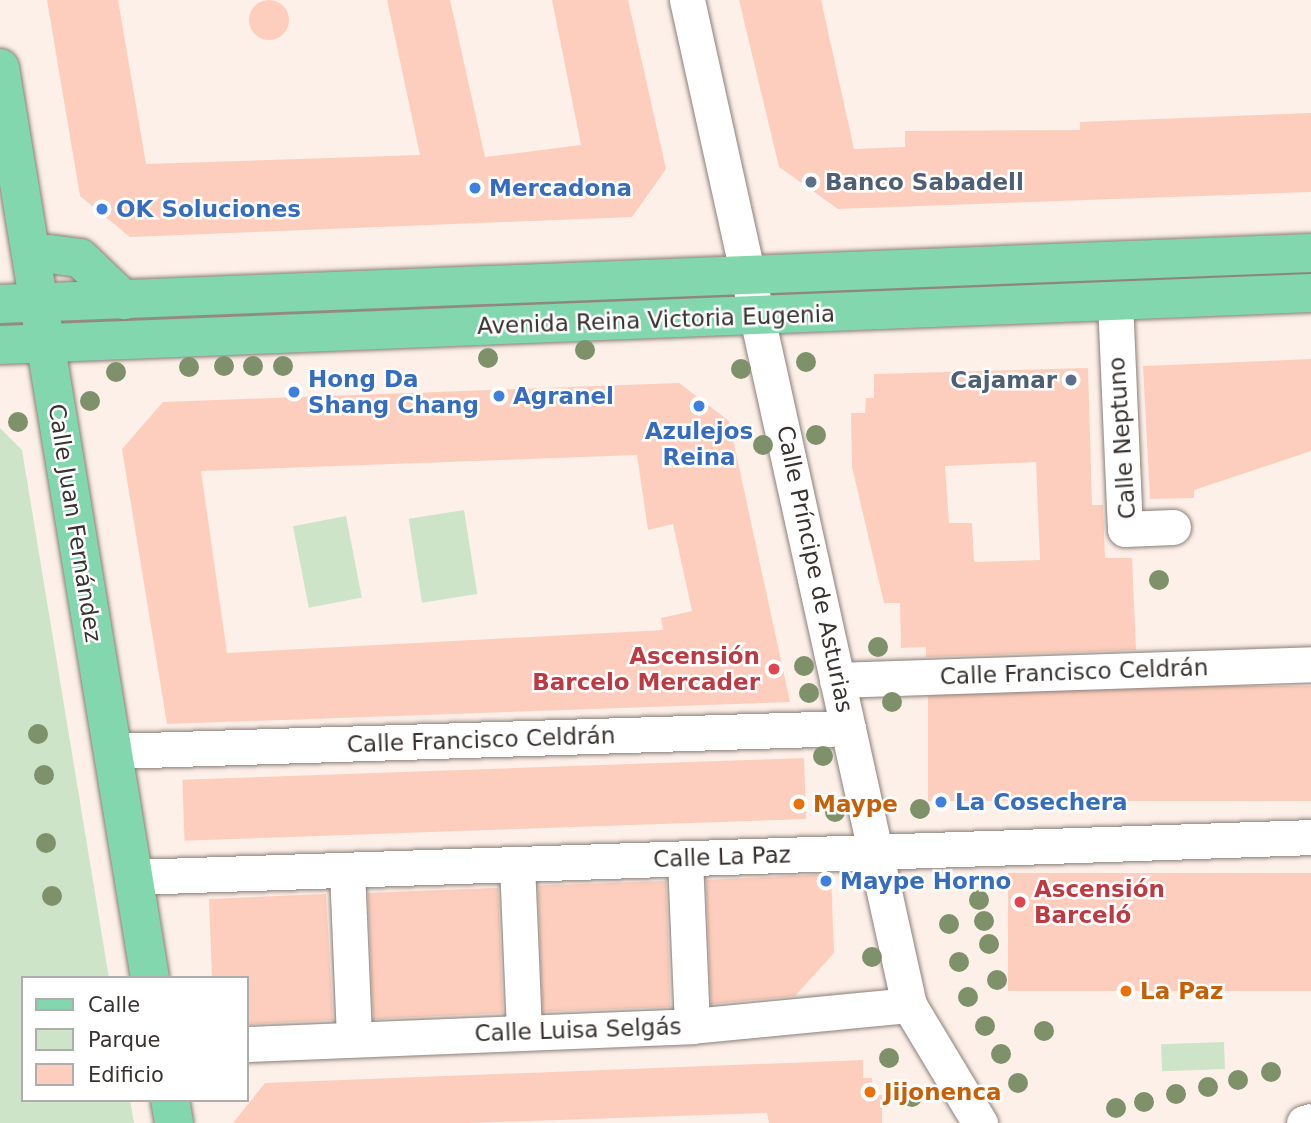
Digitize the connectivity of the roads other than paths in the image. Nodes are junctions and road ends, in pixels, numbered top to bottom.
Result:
1 (687, 0) edge
2 (0, 68) edge
3 (1311, 253) edge
4 (33, 263) junction
5 (751, 276) junction
6 (1311, 293) edge
7 (124, 300) junction
8 (1115, 301) junction
9 (39, 303) junction
10 (0, 304) edge
11 (760, 316) junction
12 (45, 344) junction
13 (0, 345) edge
14 (1173, 527) dead end
15 (1311, 664) edge
16 (837, 680) junction
17 (848, 728) junction
18 (113, 751) junction
19 (1311, 837) edge
20 (877, 852) junction
21 (685, 859) junction
22 (517, 864) junction
23 (347, 870) junction
24 (133, 877) junction
25 (150, 976) edge
26 (909, 1005) junction
27 (692, 1026) junction
28 (524, 1032) junction
29 (354, 1039) junction
30 (248, 1044) edge
31 (170, 1102) edge
32 (1311, 1121) edge
33 (174, 1123) edge
34 (980, 1123) edge
35 (1304, 1123) edge

1 - 5 street, Calle Príncipe de Asturias
2 - 4 main road, Calle Juan Fernández
3 - 5 main road, Avenida Reina Victoria Eugenia
4 - 7 main road
4 - 9 main road, Calle Juan Fernández
5 - 7 main road, Avenida Reina Victoria Eugenia
5 - 11 street, Calle Príncipe de Asturias
6 - 8 main road, Avenida Reina Victoria Eugenia
7 - 9 main road, Avenida Reina Victoria Eugenia
8 - 11 main road, Avenida Reina Victoria Eugenia
8 - 14 street, Calle Neptuno
9 - 10 main road, Avenida Reina Victoria Eugenia
9 - 12 main road, Calle Juan Fernández
11 - 12 main road, Avenida Reina Victoria Eugenia
11 - 16 street, Calle Príncipe de Asturias
12 - 13 main road, Avenida Reina Victoria Eugenia
12 - 18 main road, Calle Juan Fernández
15 - 16 street, Calle Francisco Celdrán
16 - 17 street, Calle Príncipe de Asturias
17 - 18 street, Calle Francisco Celdrán
17 - 20 street, Calle Príncipe de Asturias
18 - 24 main road, Calle Juan Fernández
19 - 20 street, Calle La Paz
20 - 21 street, Calle La Paz
20 - 26 street, Calle Príncipe de Asturias
21 - 22 street, Calle La Paz
21 - 27 street
22 - 23 street, Calle La Paz
22 - 28 street
23 - 24 street, Calle La Paz
23 - 29 street
24 - 25 main road, Calle Juan Fernández
26 - 27 street, Calle Luisa Selgás
26 - 34 street, Calle Príncipe de Asturias
27 - 28 street, Calle Luisa Selgás
28 - 29 street, Calle Luisa Selgás
29 - 30 street, Calle Luisa Selgás
31 - 33 main road
32 - 35 street

